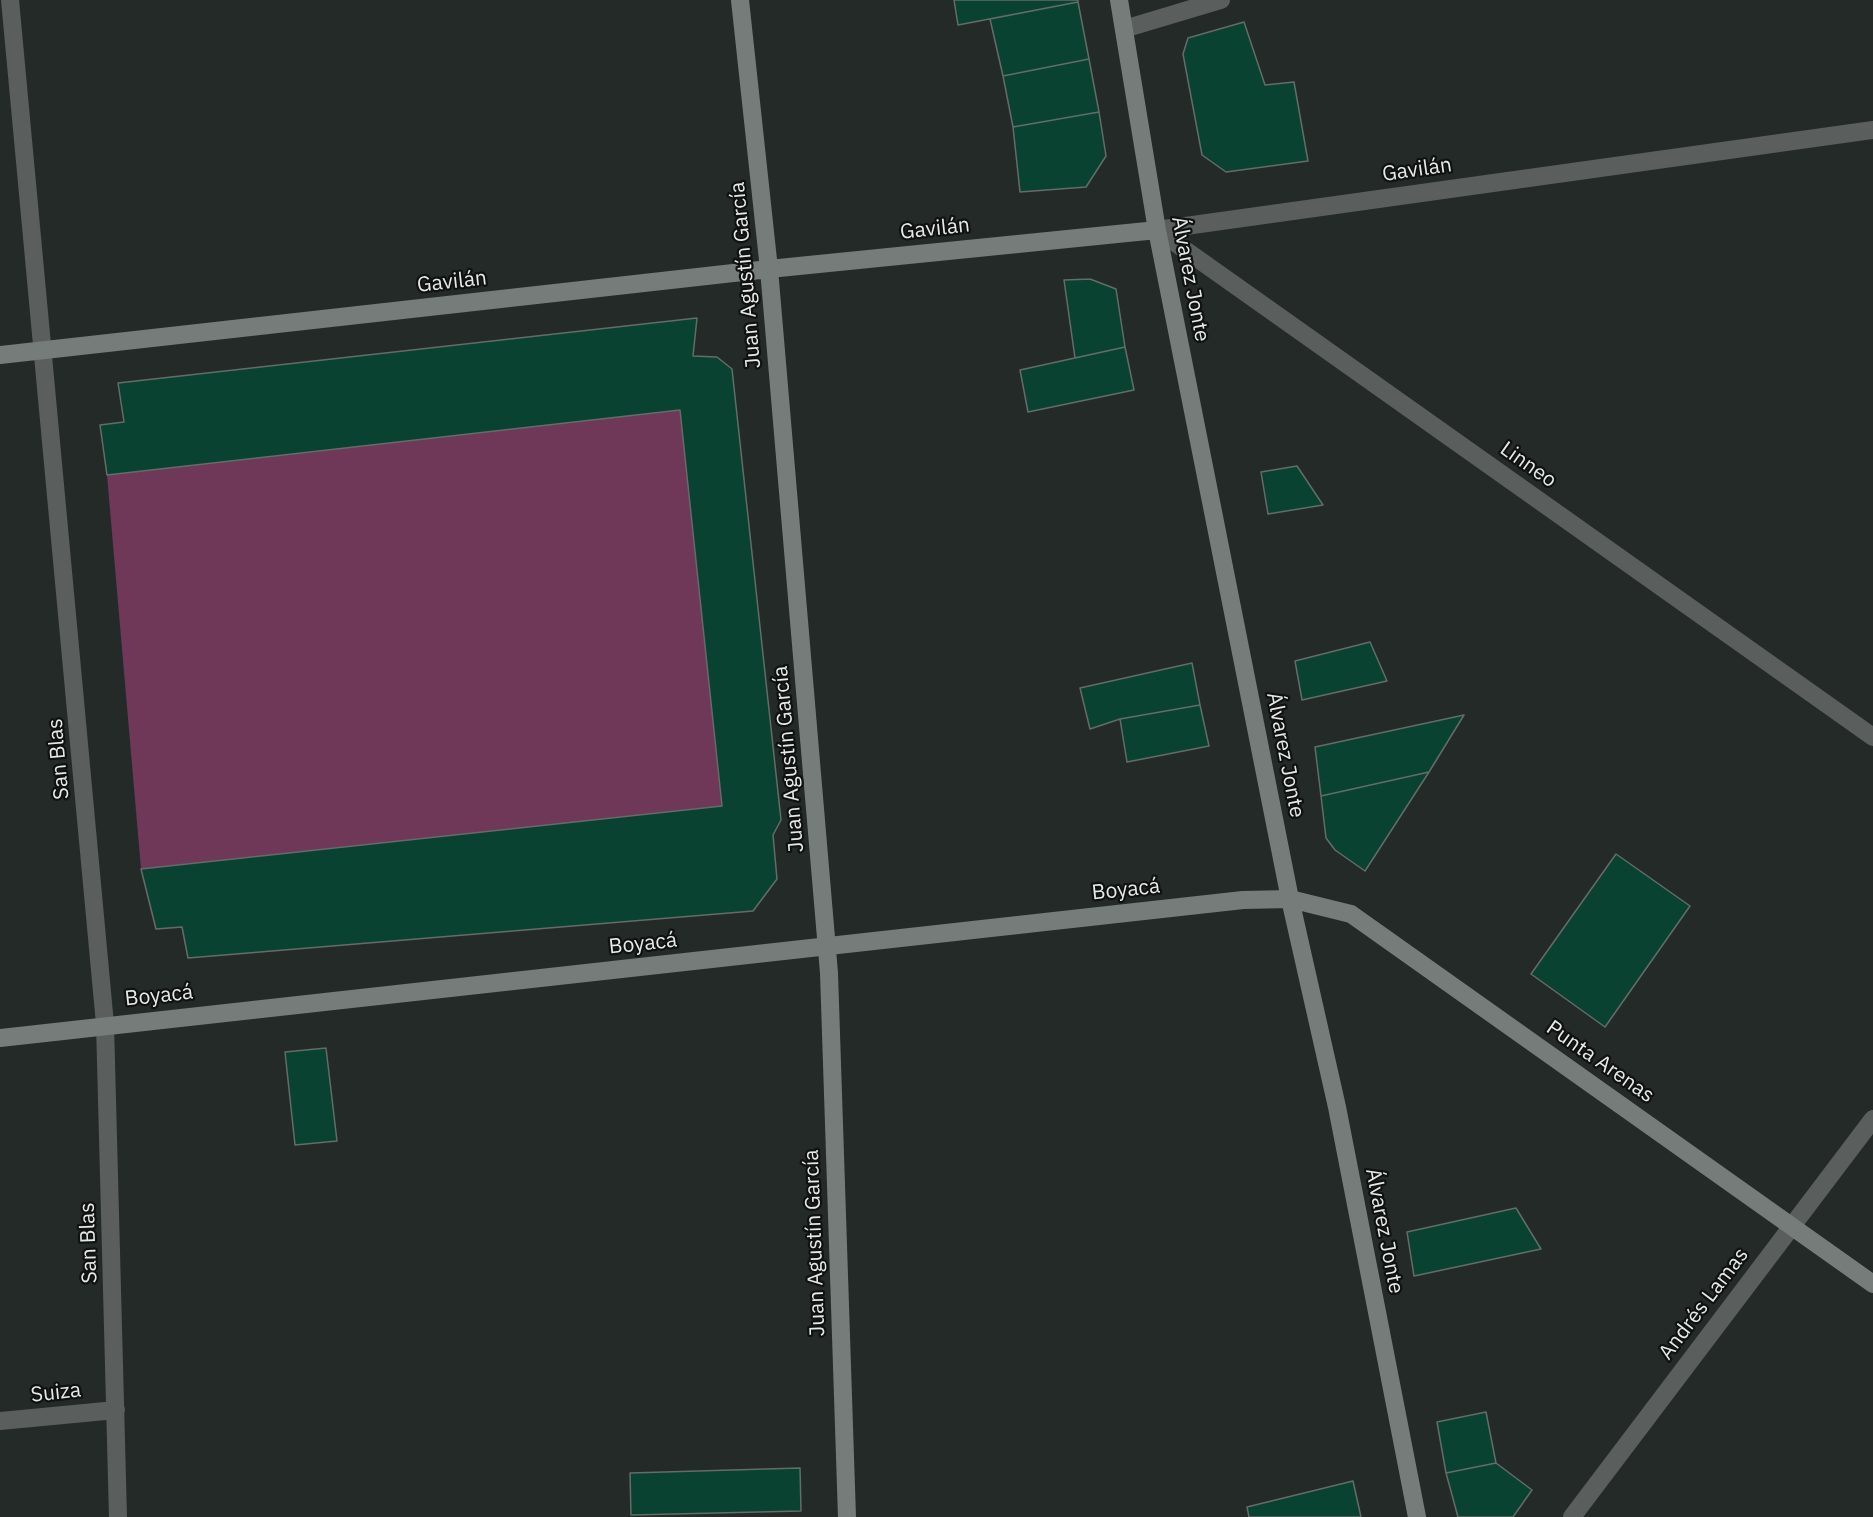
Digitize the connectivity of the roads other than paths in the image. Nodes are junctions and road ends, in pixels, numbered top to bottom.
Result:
1 (10, 0) edge
2 (740, 0) edge
3 (1119, 0) edge
4 (1221, 0) edge
5 (1124, 28) junction
6 (1873, 130) edge
7 (1157, 230) junction
8 (769, 269) junction
9 (42, 350) junction
10 (0, 355) edge
11 (1873, 737) edge
12 (1290, 899) junction
13 (827, 946) junction
14 (105, 1024) junction
15 (0, 1038) edge
16 (1873, 1119) edge
17 (1792, 1224) junction
18 (1873, 1284) edge
19 (117, 1410) junction
20 (0, 1421) edge
21 (118, 1517) edge
22 (847, 1517) edge
23 (1417, 1517) edge
24 (1572, 1517) edge

1 - 9 street, San Blas
2 - 8 street, Juan Agustín García
3 - 5 street, Álvarez Jonte
4 - 5 street
5 - 7 street, Álvarez Jonte
6 - 7 street, Gavilán
7 - 8 street, Gavilán
7 - 11 street, Linneo
7 - 12 street, Álvarez Jonte
8 - 9 street, Gavilán
8 - 13 street, Juan Agustín García
9 - 10 street, Gavilán
9 - 14 street, San Blas
12 - 13 street, Boyacá
12 - 17 street, Punta Arenas
12 - 23 street, Álvarez Jonte
13 - 14 street, Boyacá
13 - 22 street, Juan Agustín García
14 - 15 street, Boyacá
14 - 19 street, San Blas
16 - 17 street, Andrés Lamas
17 - 18 street, Punta Arenas
17 - 24 street, Andrés Lamas
19 - 20 street, Suiza
19 - 21 street, San Blas

